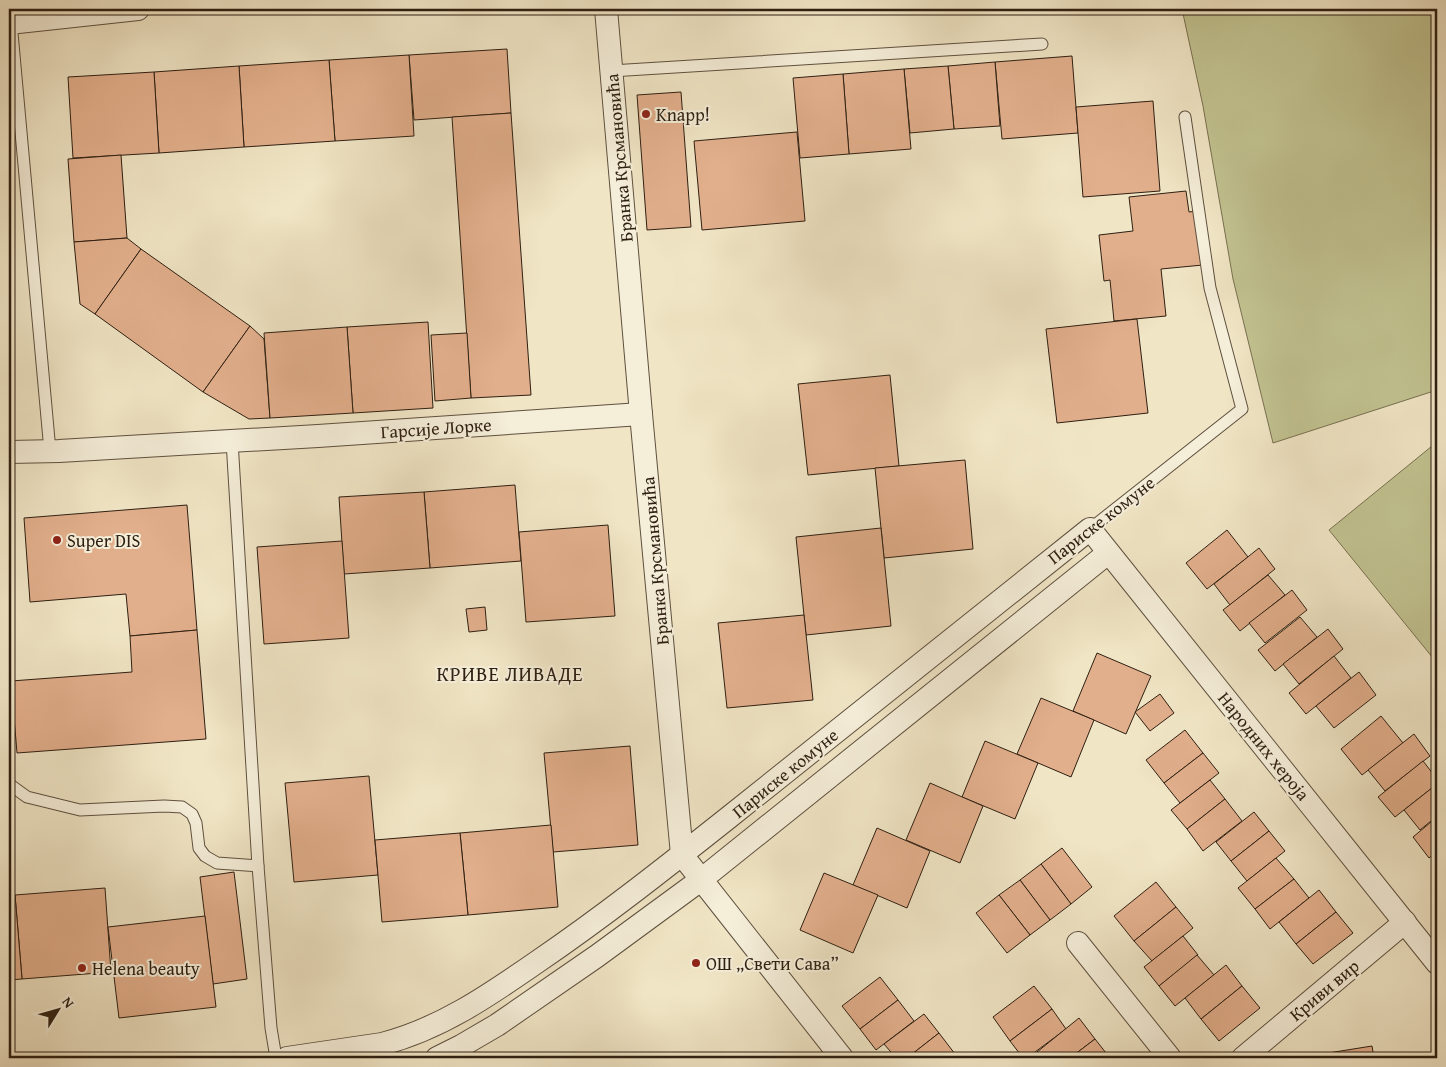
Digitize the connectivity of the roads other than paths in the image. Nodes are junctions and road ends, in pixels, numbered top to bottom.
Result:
1 (138, 9) edge
2 (606, 9) edge
3 (10, 23) edge
4 (1042, 44) dead end
5 (611, 71) junction
6 (1186, 117) dead end
7 (641, 414) junction
8 (232, 441) junction
9 (50, 451) junction
10 (9, 452) edge
11 (1090, 529) junction
12 (1108, 553) junction
13 (9, 784) edge
14 (682, 855) junction
15 (258, 866) junction
16 (702, 880) junction
17 (1405, 922) junction
18 (1078, 943) dead end
19 (1437, 963) edge
20 (276, 1058) edge
21 (287, 1058) edge
22 (437, 1058) edge
23 (842, 1058) edge
24 (1170, 1058) edge
25 (1243, 1058) edge

1 - 3 street
2 - 5 street, Бранка Крсмановића
3 - 9 lane
4 - 5 lane
5 - 7 street, Бранка Крсмановића
6 - 11 lane, Париске комуне
7 - 8 street, Гарсије Лорке
7 - 14 street, Бранка Крсмановића
8 - 9 street, Гарсије Лорке
8 - 15 lane
9 - 10 street, Гарсије Лорке
11 - 12 street, Народних хероја
11 - 14 street, Париске комуне
12 - 16 street, Париске комуне
12 - 17 street, Народних хероја
13 - 15 lane
14 - 16 street
14 - 21 street, Париске комуне
15 - 20 lane
16 - 22 street, Париске комуне
16 - 23 street
17 - 19 street, Народних хероја
17 - 25 street, Криви вир
18 - 24 street

